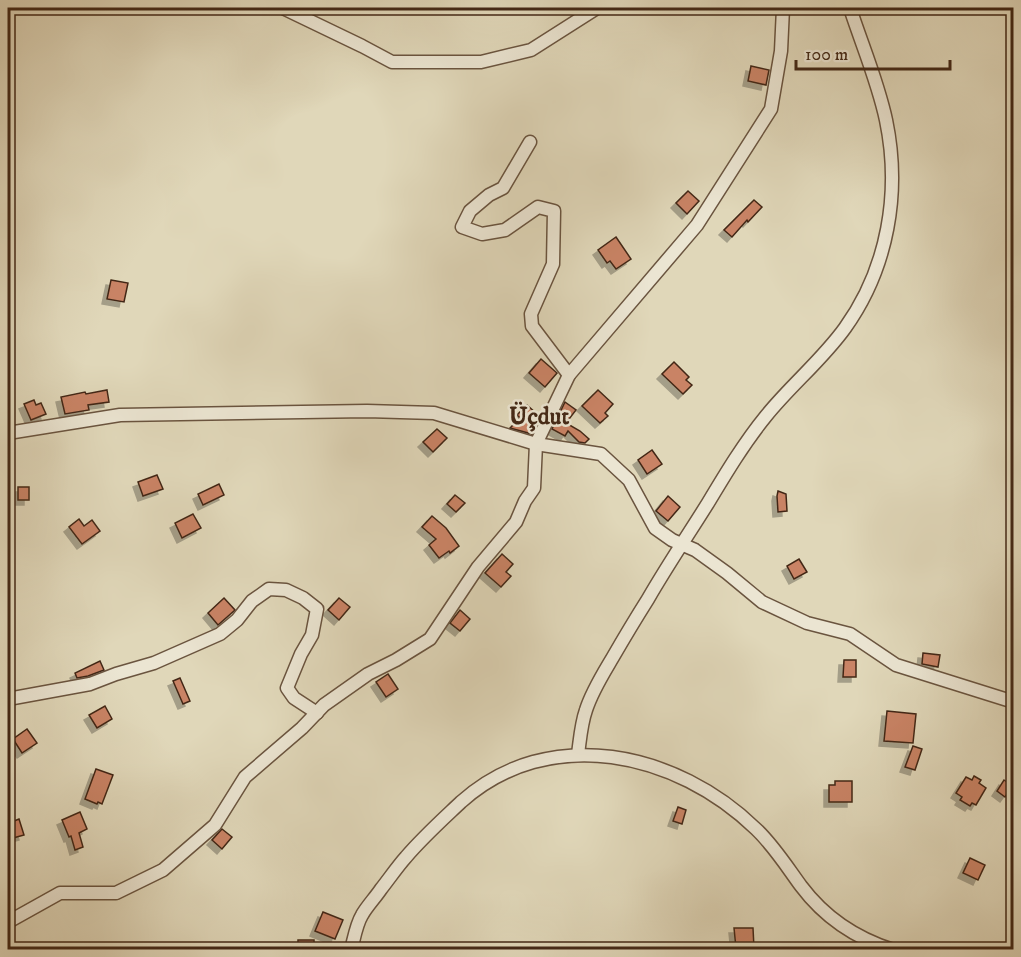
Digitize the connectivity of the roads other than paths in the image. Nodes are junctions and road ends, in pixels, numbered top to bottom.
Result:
1 (283, 8) edge
2 (597, 8) edge
3 (783, 8) edge
4 (850, 8) edge
5 (530, 142) dead end
6 (569, 375) junction
7 (8, 433) edge
8 (536, 444) junction
9 (682, 544) junction
10 (8, 699) edge
11 (1014, 702) edge
12 (317, 712) junction
13 (578, 754) junction
14 (8, 922) edge
15 (351, 950) edge
16 (893, 950) edge

1 - 2 street
3 - 6 street
4 - 9 street
5 - 6 street
6 - 8 street
7 - 8 street
8 - 9 street
8 - 12 street
9 - 11 street
9 - 13 street
10 - 12 street
12 - 14 street
13 - 15 street
13 - 16 street

